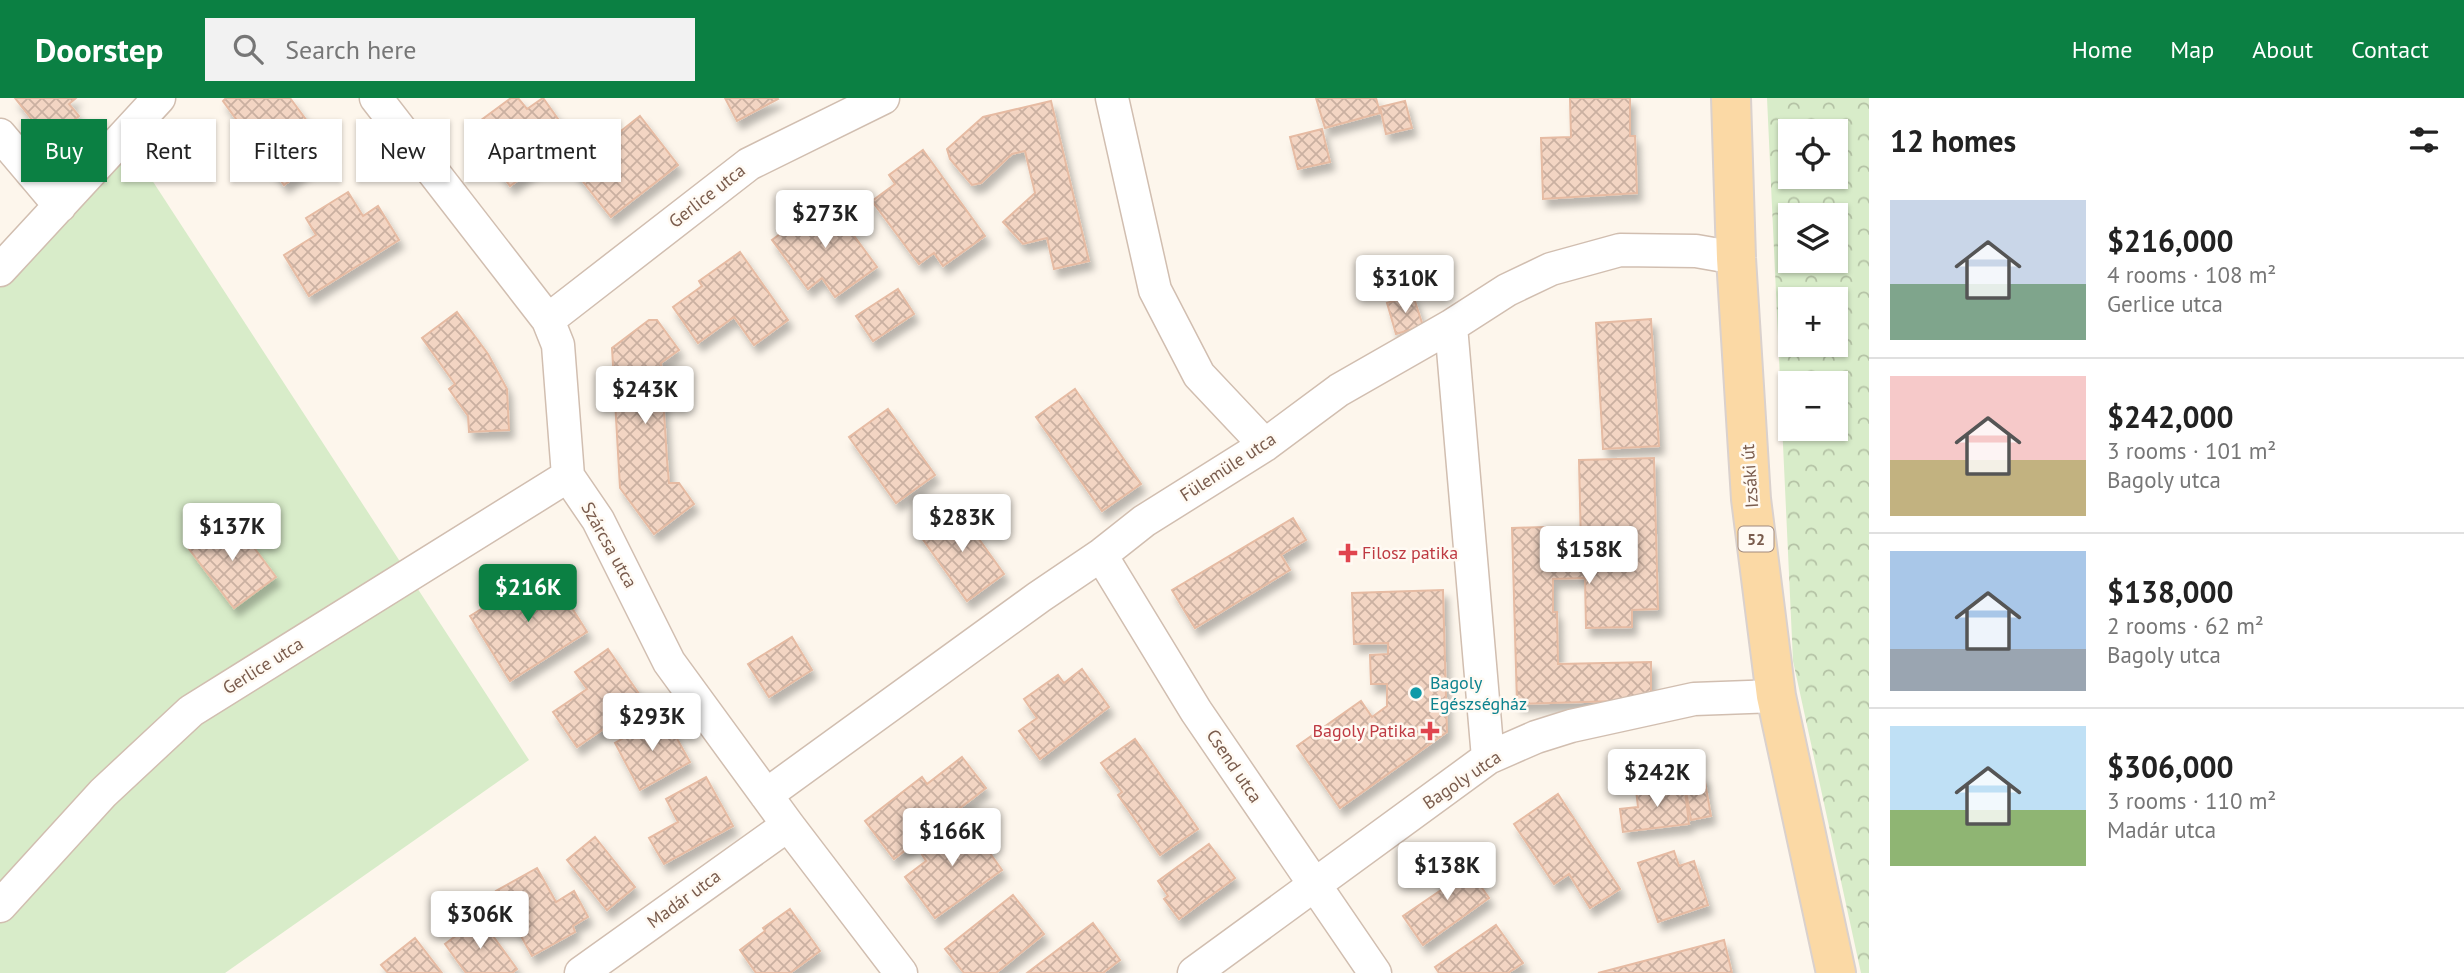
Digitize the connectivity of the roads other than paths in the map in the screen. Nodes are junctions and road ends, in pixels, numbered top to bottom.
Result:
1 (159, 98) edge
2 (376, 98) edge
3 (883, 98) edge
4 (1112, 98) edge
5 (1731, 98) edge
6 (0, 135) edge
7 (60, 206) junction
8 (1736, 258) junction
9 (0, 270) edge
10 (548, 320) junction
11 (1451, 326) junction
12 (1265, 445) junction
13 (568, 476) junction
14 (1101, 555) junction
15 (1776, 696) junction
16 (1488, 758) junction
17 (766, 795) junction
18 (788, 825) junction
19 (1315, 886) junction
20 (0, 906) edge
21 (581, 973) edge
22 (901, 973) edge
23 (1194, 973) edge
24 (1375, 973) edge
25 (1836, 973) edge

1 - 7 street
2 - 10 street, Szárcsa utca
3 - 10 street, Gerlice utca
4 - 12 street
5 - 8 main road, Izsáki út / 52
6 - 7 street
7 - 9 street
8 - 11 street, Fülemüle utca
8 - 15 main road, Izsáki út / 52
10 - 13 street, Szárcsa utca
11 - 12 street, Fülemüle utca
11 - 16 street
12 - 14 street, Fülemüle utca
13 - 17 street, Szárcsa utca
13 - 20 street, Gerlice utca
14 - 17 street, Fülemüle utca
14 - 19 street, Csend utca
15 - 16 street, Bagoly utca
15 - 25 main road, Izsáki út / 52
16 - 19 street, Bagoly utca
17 - 18 street, Szárcsa utca
18 - 21 street, Madár utca
18 - 22 street, Szárcsa utca
19 - 23 street, Bagoly utca
19 - 24 street, Csend utca

